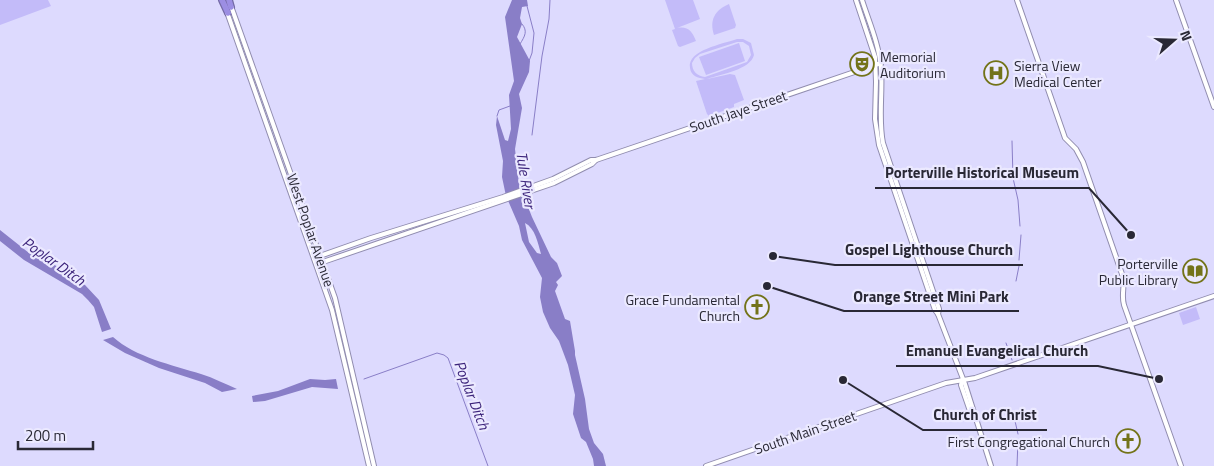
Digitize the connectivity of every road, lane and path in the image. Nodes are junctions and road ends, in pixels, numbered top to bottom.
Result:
1 (222, 0) edge
2 (856, 0) edge
3 (862, 0) edge
4 (1017, 0) edge
5 (1176, 0) edge
6 (230, 2) edge
7 (228, 14) joint
8 (861, 15) junction
9 (875, 38) junction
10 (881, 63) junction
11 (875, 64) junction
12 (1214, 107) edge
13 (894, 190) junction
14 (503, 199) junction
15 (902, 200) junction
16 (320, 255) junction
17 (314, 258) junction
18 (323, 262) junction
19 (316, 264) junction
20 (1214, 296) edge
21 (938, 314) junction
22 (1130, 325) junction
23 (962, 380) junction
24 (369, 466) edge
25 (374, 466) edge
26 (706, 466) edge
27 (991, 466) edge
28 (1181, 466) edge

1 - 7 highway
2 - 8 main road
3 - 9 main road
4 - 22 main road
5 - 12 main road
6 - 16 main road, West Poplar Avenue
7 - 17 main road, West Poplar Avenue
8 - 9 main road
8 - 11 main road
9 - 10 main road
10 - 11 main road, South Jaye Street
10 - 15 main road
11 - 13 main road
11 - 14 main road, South Jaye Street
13 - 15 main road
13 - 21 main road
14 - 16 main road, South Jaye Street
14 - 18 main road, South Jaye Street
15 - 21 main road
16 - 17 main road, South Jaye Street
16 - 18 main road, West Poplar Avenue
17 - 19 main road, West Poplar Avenue
18 - 19 main road, South Jaye Street
18 - 25 main road, West Poplar Avenue
19 - 24 main road, West Poplar Avenue
20 - 22 main road, South Main Street
21 - 23 main road
22 - 23 main road, South Main Street
22 - 28 main road
23 - 26 main road, South Main Street
23 - 27 main road

